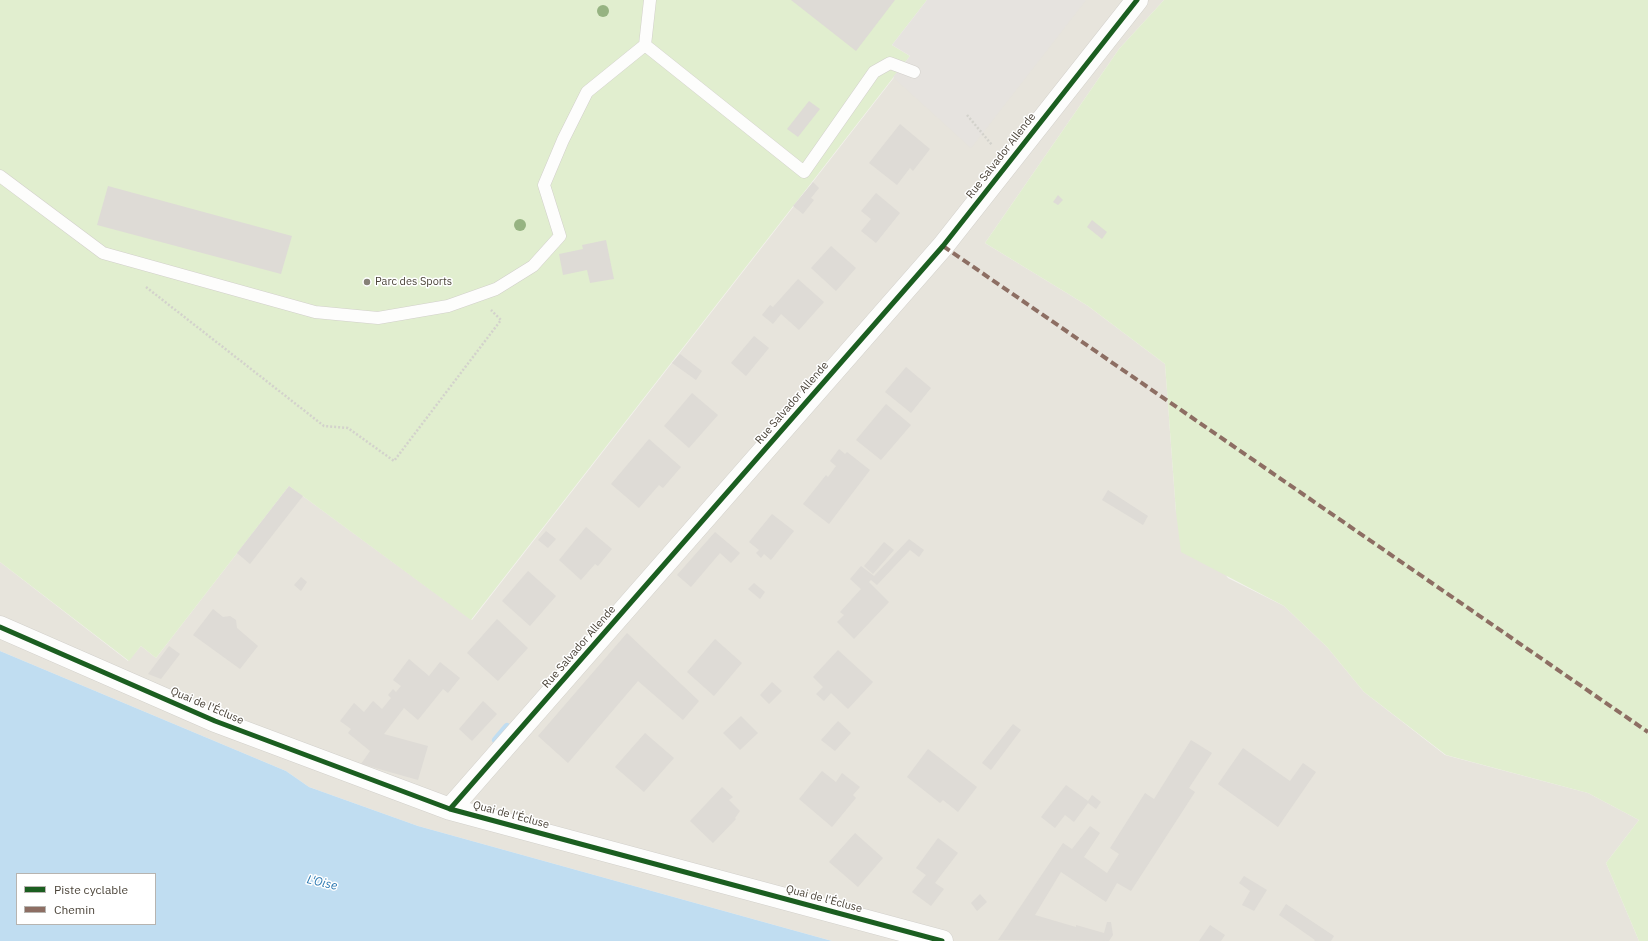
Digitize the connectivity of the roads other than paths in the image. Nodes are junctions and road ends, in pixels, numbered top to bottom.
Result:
1 (650, 0) edge
2 (1137, 0) edge
3 (645, 45) junction
4 (914, 72) dead end
5 (0, 176) edge
6 (0, 627) edge
7 (450, 809) junction
8 (942, 941) edge

1 - 3 lane
2 - 7 street, Rue Salvador Allende
3 - 4 lane
3 - 5 lane
6 - 7 street, Quai de l'Écluse
7 - 8 street, Quai de l'Écluse

